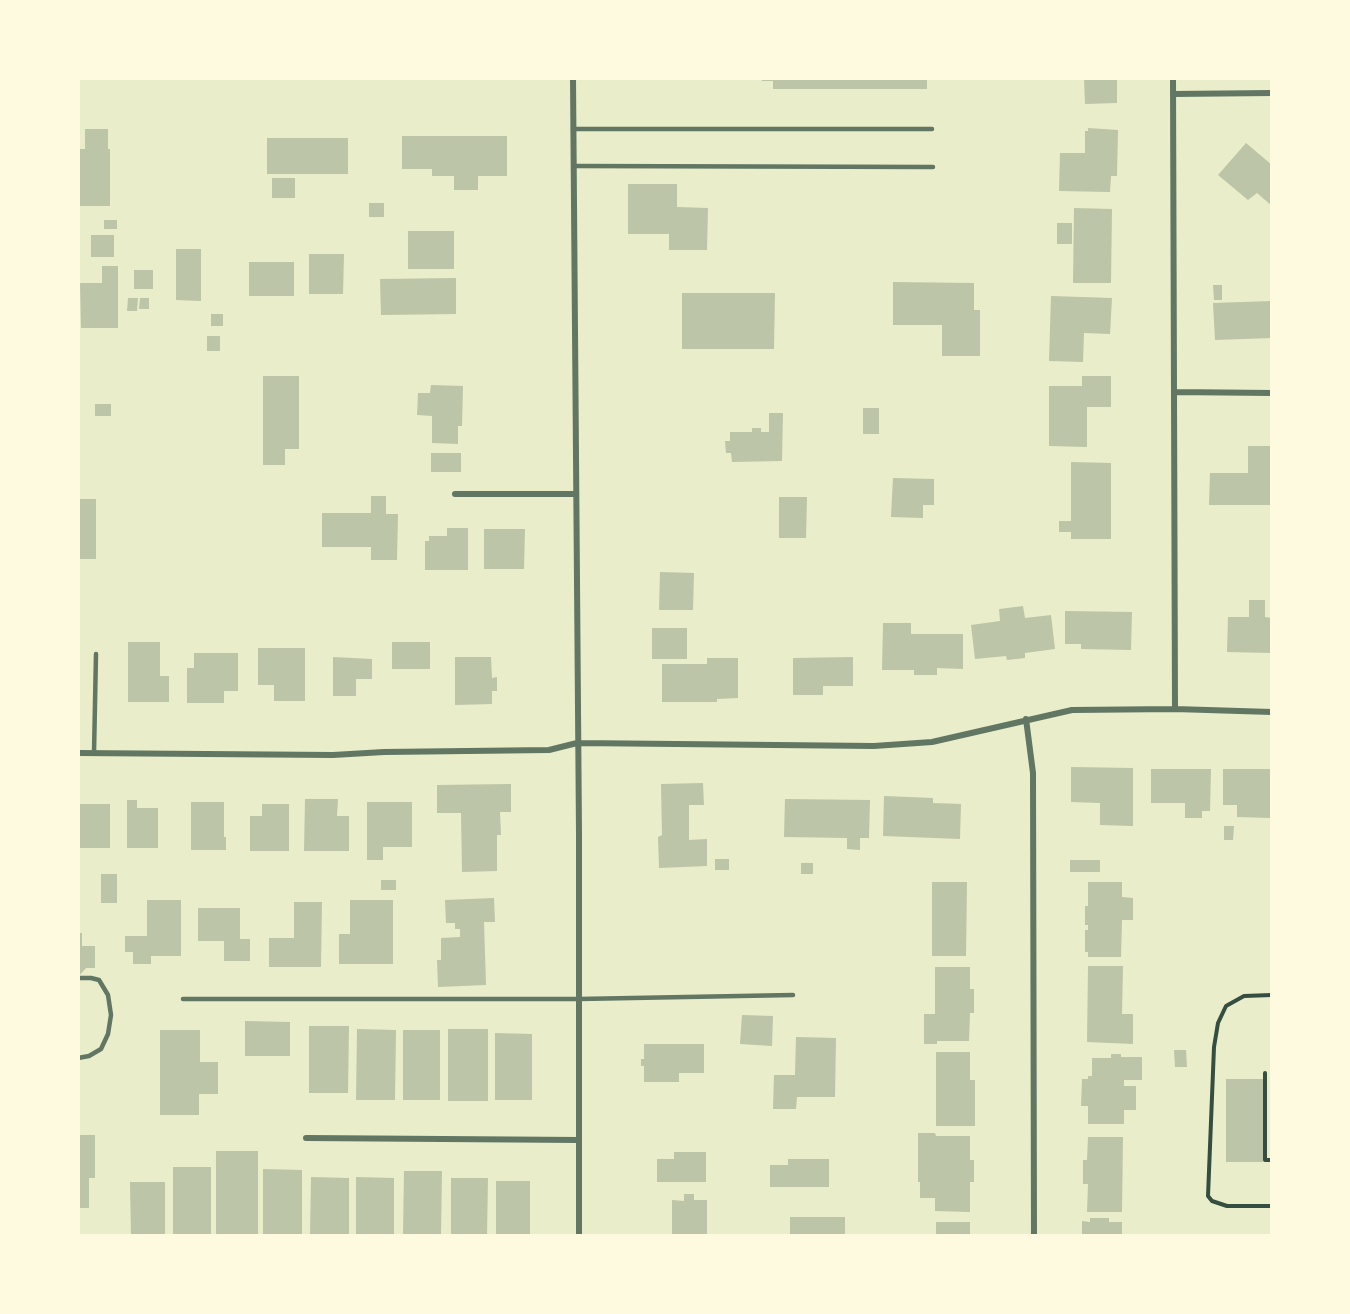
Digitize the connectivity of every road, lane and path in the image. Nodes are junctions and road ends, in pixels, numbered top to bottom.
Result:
1 (573, 78) edge
2 (1173, 78) edge
3 (1272, 93) edge
4 (1173, 94) junction
5 (573, 129) junction
6 (932, 129) dead end
7 (574, 166) junction
8 (933, 167) dead end
9 (1174, 392) junction
10 (1272, 393) edge
11 (456, 494) dead end
12 (576, 494) junction
13 (96, 654) dead end
14 (1175, 709) junction
15 (1272, 712) edge
16 (1026, 719) junction
17 (577, 743) junction
18 (78, 753) edge
19 (94, 753) junction
20 (78, 978) edge
21 (793, 995) dead end
22 (1272, 995) edge
23 (183, 999) dead end
24 (579, 999) junction
25 (78, 1058) edge
26 (1265, 1073) dead end
27 (306, 1138) dead end
28 (579, 1140) junction
29 (1272, 1160) edge
30 (1272, 1206) edge
31 (579, 1236) edge
32 (1034, 1236) edge

1 - 5 street
2 - 4 street
3 - 4 street
4 - 9 street
5 - 6 lane
5 - 7 street
7 - 8 lane
7 - 12 street
9 - 10 street
9 - 14 street
11 - 12 street
12 - 17 street
13 - 19 lane
14 - 15 street
14 - 16 street
16 - 17 street
16 - 32 street
17 - 19 street
17 - 24 street
18 - 19 street
20 - 25 lane
21 - 24 lane
22 - 30 path
23 - 24 lane
24 - 28 street
26 - 29 path
27 - 28 street
28 - 31 street

